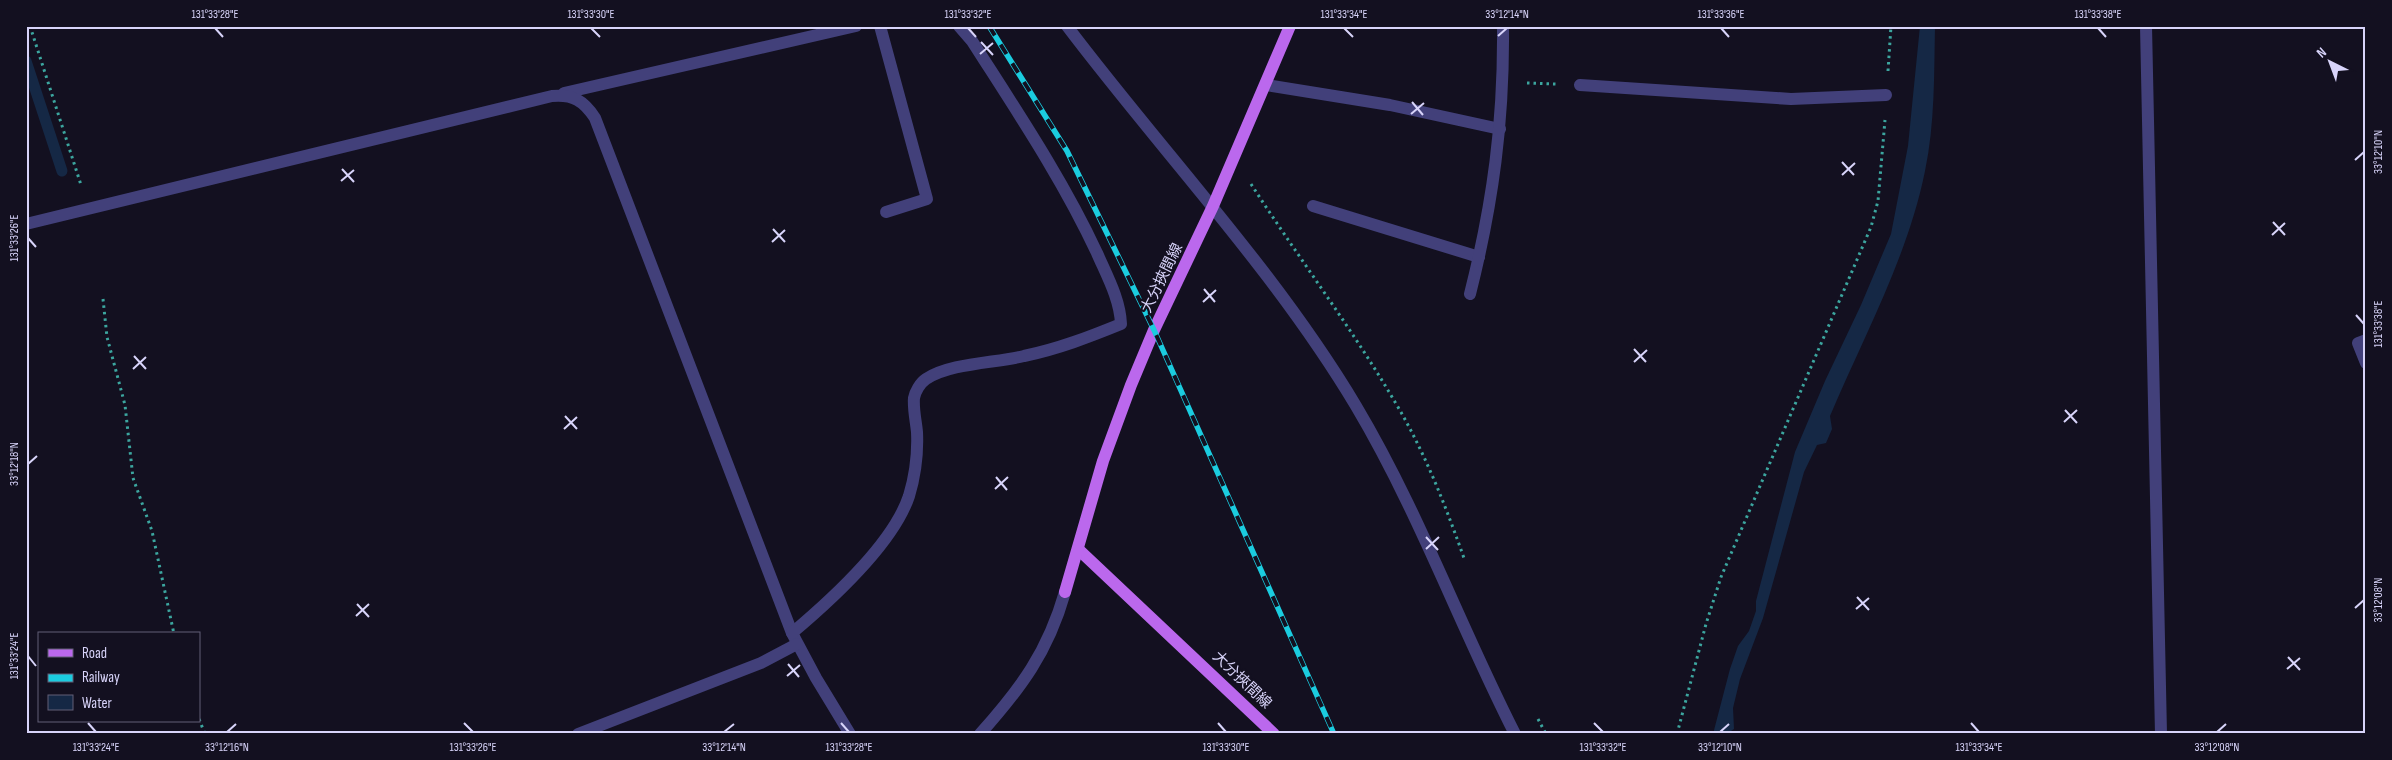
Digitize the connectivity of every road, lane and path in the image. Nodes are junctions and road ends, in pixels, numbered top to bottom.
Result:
1 (30, 26) edge
2 (856, 26) edge
3 (880, 26) edge
4 (959, 26) edge
5 (1067, 26) edge
6 (1290, 26) edge
7 (1503, 26) edge
8 (1891, 26) edge
9 (2146, 26) edge
10 (1504, 82) junction
11 (1266, 85) junction
12 (1580, 85) joint
13 (1886, 95) junction
14 (552, 96) junction
15 (1500, 129) junction
16 (1213, 206) junction
17 (1313, 206) dead end
18 (88, 209) junction
19 (886, 212) dead end
20 (26, 224) edge
21 (1479, 257) junction
22 (1470, 294) dead end
23 (103, 299) dead end
24 (2366, 340) edge
25 (2366, 363) edge
26 (1078, 549) junction
27 (1065, 592) joint
28 (174, 632) edge
29 (794, 638) junction
30 (200, 722) edge
31 (204, 734) edge
32 (578, 734) edge
33 (850, 734) edge
34 (980, 734) edge
35 (1274, 734) edge
36 (1515, 734) edge
37 (1677, 734) edge
38 (2161, 734) edge

1 - 18 path
2 - 14 street
3 - 19 street
4 - 29 street
5 - 16 street
6 - 11 main road, 大分挾間線
7 - 10 street
8 - 13 path
9 - 38 street
10 - 12 path
10 - 15 street
11 - 15 street
11 - 16 main road, 大分挾間線
12 - 13 street
13 - 37 path
14 - 18 street
14 - 29 street
15 - 21 street
16 - 26 main road, 大分挾間線
16 - 36 street
17 - 21 street
18 - 20 street
21 - 22 street
23 - 28 path
24 - 25 street
26 - 27 main road, 大分挾間線
26 - 35 main road, 大分挾間線
27 - 34 street
29 - 32 street
29 - 33 street
30 - 31 path

